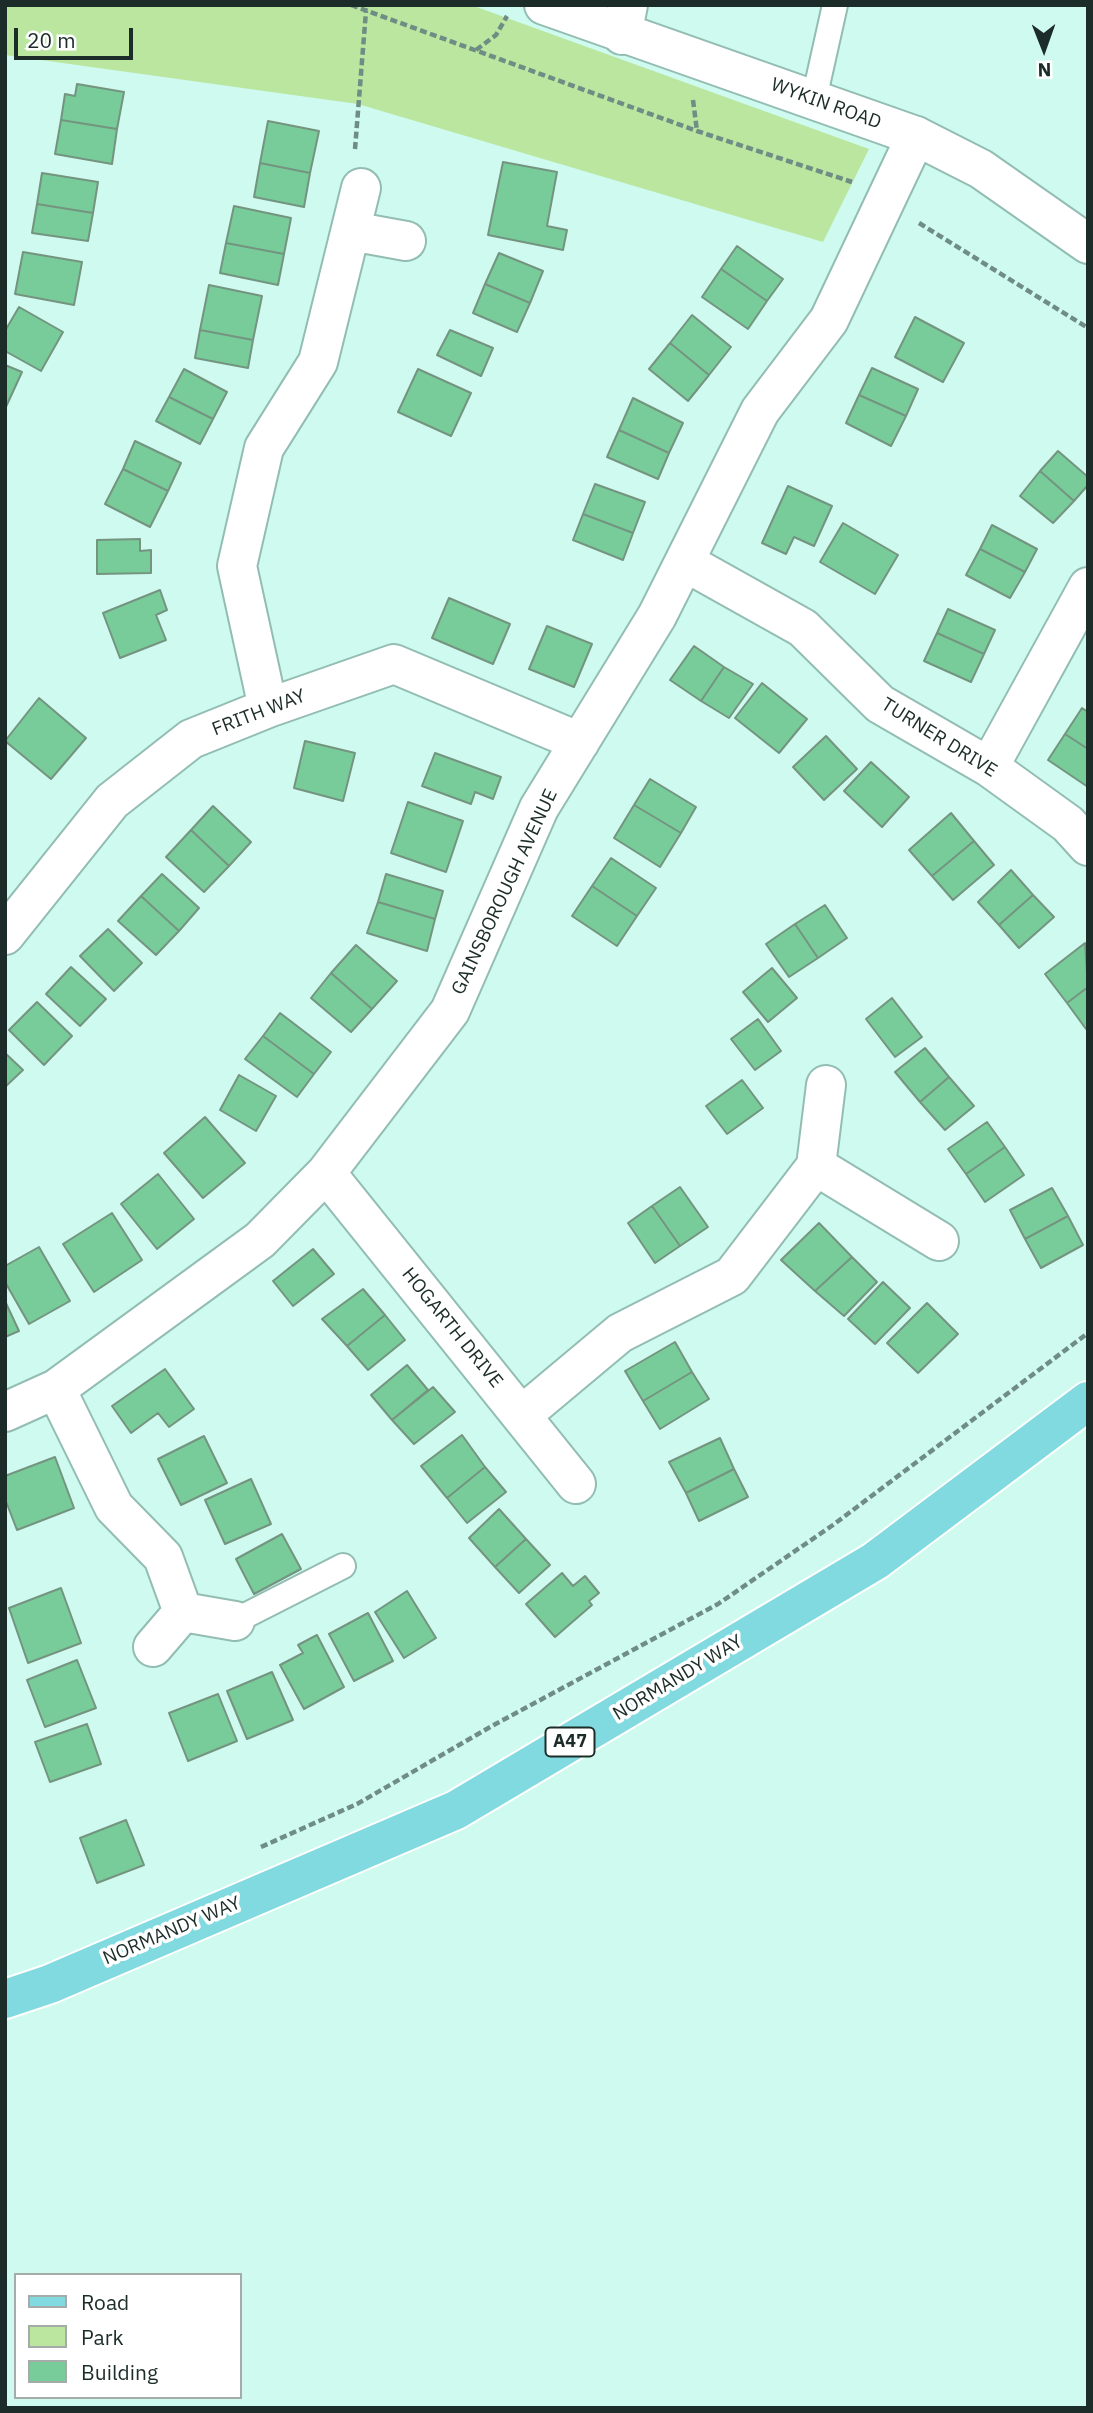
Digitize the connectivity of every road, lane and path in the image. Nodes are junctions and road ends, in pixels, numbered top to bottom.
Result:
1 (351, 5) edge
2 (511, 5) edge
3 (544, 5) edge
4 (835, 5) edge
5 (366, 10) junction
6 (625, 20) edge
7 (475, 51) junction
8 (814, 99) junction
9 (916, 136) junction
10 (361, 188) joint
11 (886, 203) junction
12 (351, 231) junction
13 (406, 241) dead end
14 (1088, 244) edge
15 (1088, 328) edge
16 (685, 562) junction
17 (1088, 587) edge
18 (268, 708) junction
19 (580, 742) junction
20 (989, 767) junction
21 (1088, 846) edge
22 (5, 935) edge
23 (826, 1085) dead end
24 (816, 1167) junction
25 (326, 1173) junction
26 (939, 1241) dead end
27 (1088, 1334) edge
28 (56, 1389) junction
29 (1088, 1401) edge
30 (5, 1412) edge
31 (523, 1415) junction
32 (576, 1485) dead end
33 (343, 1566) dead end
34 (183, 1612) junction
35 (235, 1621) joint
36 (153, 1647) dead end
37 (255, 1849) dead end
38 (5, 1999) edge

1 - 5 path
2 - 7 path
3 - 6 street, WYKIN ROAD
4 - 8 lane
5 - 7 path
5 - 10 path
6 - 8 street, WYKIN ROAD
7 - 11 path
8 - 9 street, WYKIN ROAD
9 - 11 street, GAINSBOROUGH AVENUE
9 - 14 street, WYKIN ROAD
10 - 12 street
11 - 15 path
11 - 16 street, GAINSBOROUGH AVENUE
12 - 13 street
12 - 18 street
16 - 19 street, GAINSBOROUGH AVENUE
16 - 20 street, TURNER DRIVE
17 - 20 street
18 - 19 street, FRITH WAY
18 - 22 street, FRITH WAY
19 - 25 street, GAINSBOROUGH AVENUE
20 - 21 street, TURNER DRIVE
23 - 24 street
24 - 26 street
24 - 31 street
25 - 28 street, GAINSBOROUGH AVENUE
25 - 31 street, HOGARTH DRIVE
27 - 37 path
28 - 30 street, GAINSBOROUGH AVENUE
28 - 34 street
29 - 38 main road, NORMANDY WAY / A47
31 - 32 street, HOGARTH DRIVE
33 - 35 lane
34 - 35 street
34 - 36 street

